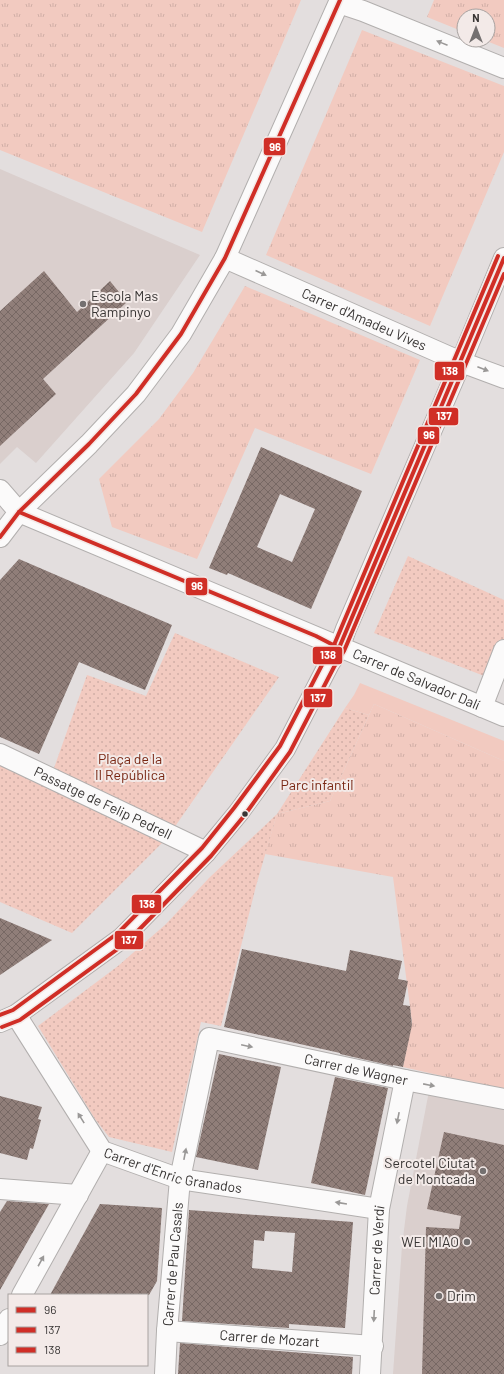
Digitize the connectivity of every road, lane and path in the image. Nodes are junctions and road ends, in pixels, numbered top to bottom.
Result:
1 (340, 1) edge
2 (504, 68) edge
3 (225, 258) junction
4 (504, 258) edge
5 (461, 362) junction
6 (504, 378) edge
7 (0, 490) edge
8 (19, 512) junction
9 (0, 537) edge
10 (340, 648) junction
11 (504, 650) edge
12 (482, 707) junction
13 (504, 716) edge
14 (0, 754) edge
15 (206, 852) junction
16 (8, 1018) edge
17 (209, 1038) joint
18 (405, 1080) junction
19 (504, 1099) edge
20 (102, 1151) junction
21 (180, 1178) junction
22 (0, 1189) edge
23 (78, 1195) junction
24 (380, 1209) junction
25 (23, 1294) edge
26 (8, 1321) edge
27 (167, 1331) junction
28 (0, 1335) edge
29 (373, 1346) junction
30 (165, 1374) edge
31 (370, 1374) edge

2 -> 1 street
1 - 3 street
3 -> 5 street, Carrer d'Amadeu Vives
3 - 8 street
4 - 5 street
5 -> 6 street, Carrer d'Amadeu Vives
5 - 10 street
7 - 8 street
8 - 9 street
8 - 10 street, Carrer de Salvador Dalí
10 - 12 street, Carrer de Salvador Dalí
10 - 15 street
11 - 12 street
12 - 13 street, Carrer de Salvador Dalí
14 - 15 street, Passatge de Felip Pedrell
15 - 16 street
20 -> 16 street, Carrer d'Enric Granados
17 -> 18 street, Carrer de Wagner
21 -> 17 street, Carrer de Pau Casals
18 -> 19 street, Carrer de Wagner
18 -> 24 street, Carrer de Verdi
20 - 21 street, Carrer d'Enric Granados
20 - 23 street
24 -> 21 street, Carrer d'Enric Granados
21 - 27 street, Carrer de Pau Casals
22 - 23 street
25 -> 23 street
24 -> 29 street, Carrer de Verdi
26 - 28 street
27 - 29 street, Carrer de Mozart
27 - 30 street, Carrer de Pau Casals
29 - 31 street, Carrer de Verdi

